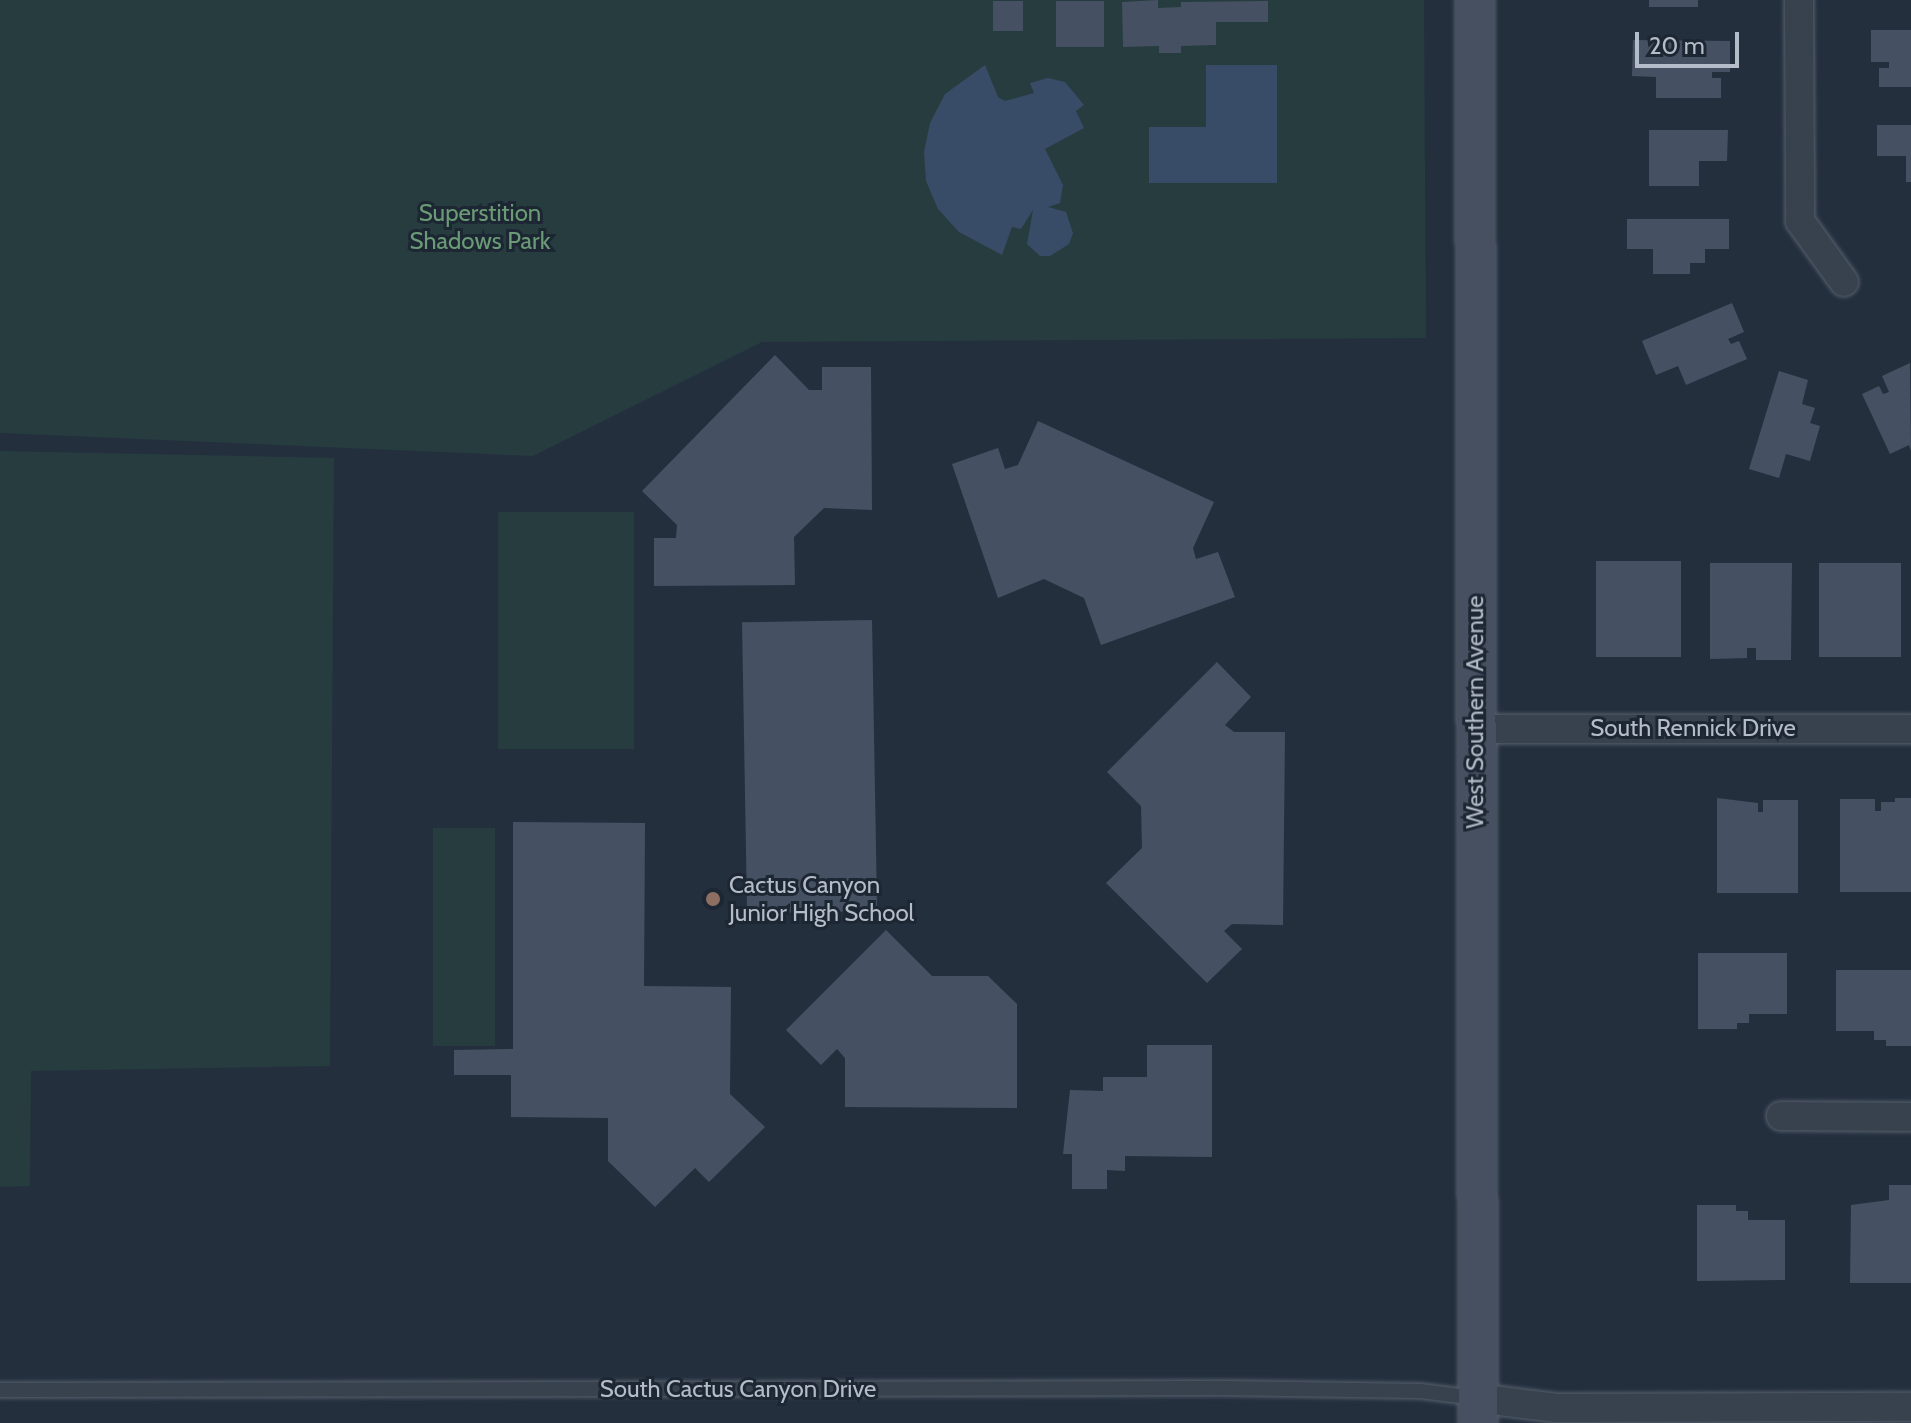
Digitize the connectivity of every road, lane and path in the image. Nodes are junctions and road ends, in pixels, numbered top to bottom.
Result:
1 (1475, 0) edge
2 (1799, 0) edge
3 (1844, 282) dead end
4 (1475, 729) junction
5 (1911, 729) edge
6 (1781, 1116) dead end
7 (1911, 1117) edge
8 (0, 1390) edge
9 (1911, 1407) edge
10 (1477, 1410) edge

1 - 4 main road, West Southern Avenue
2 - 3 street
4 - 5 street, South Rennick Drive
4 - 10 main road, West Southern Avenue
6 - 7 street
8 - 10 lane, South Cactus Canyon Drive
9 - 10 street

